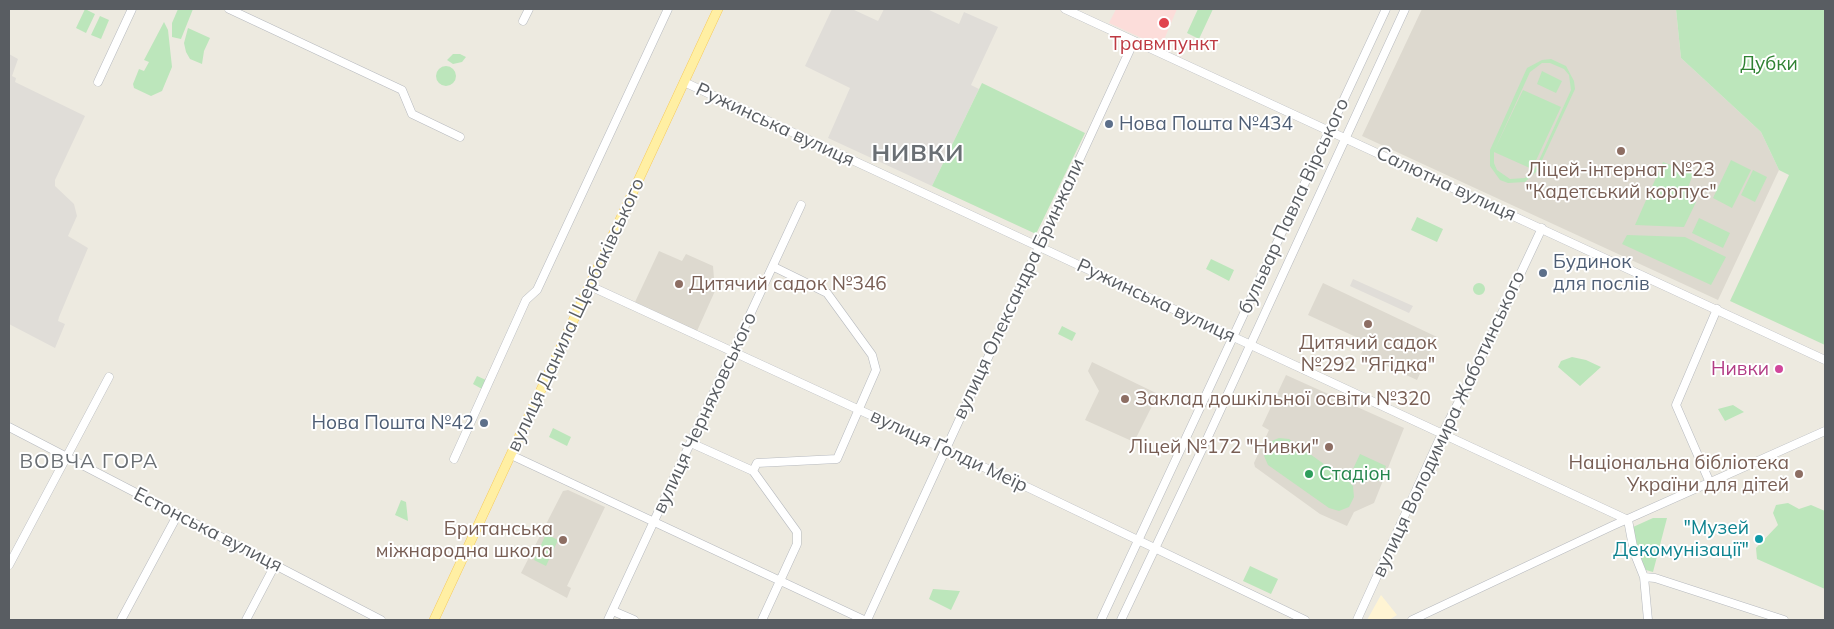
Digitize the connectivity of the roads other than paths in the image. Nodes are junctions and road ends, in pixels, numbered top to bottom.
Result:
1 (132, 9) edge
2 (229, 9) edge
3 (528, 9) edge
4 (668, 9) edge
5 (718, 9) edge
6 (1066, 9) edge
7 (1386, 9) edge
8 (1405, 9) edge
9 (523, 21) dead end
10 (1134, 41) junction
11 (98, 82) dead end
12 (684, 82) junction
13 (1329, 130) junction
14 (460, 137) dead end
15 (1346, 138) junction
16 (801, 205) dead end
17 (1542, 228) junction
18 (1039, 247) junction
19 (774, 267) junction
20 (590, 286) junction
21 (1717, 309) junction
22 (1233, 337) junction
23 (1250, 344) junction
24 (734, 351) junction
25 (1825, 360) edge
26 (109, 377) dead end
27 (858, 409) junction
28 (9, 427) edge
29 (1825, 431) edge
30 (1443, 434) junction
31 (691, 442) junction
32 (945, 449) junction
33 (511, 455) junction
34 (67, 457) junction
35 (454, 458) dead end
36 (752, 470) junction
37 (1710, 482) junction
38 (178, 514) junction
39 (1628, 520) junction
40 (653, 522) junction
41 (1139, 540) junction
42 (1155, 547) junction
43 (9, 565) edge
44 (275, 565) junction
45 (1644, 577) junction
46 (780, 581) junction
47 (613, 611) junction
48 (121, 620) edge
49 (246, 620) edge
50 (381, 620) edge
51 (434, 620) edge
52 (608, 620) edge
53 (634, 620) edge
54 (762, 620) edge
55 (866, 620) edge
56 (1101, 620) edge
57 (1121, 620) edge
58 (1305, 620) edge
59 (1357, 620) edge
60 (1412, 620) edge
61 (1648, 620) edge
62 (1784, 620) edge

1 - 11 street
2 - 14 street
3 - 9 street
4 - 35 street
5 - 12 main road, вулиця Данила Щербаківського
6 - 10 street, Салютна вулиця
7 - 13 street, бульвар Павла Вірського
8 - 15 street, бульвар Павла Вірського
10 - 13 street, Салютна вулиця
10 - 18 street, вулиця Олександра Бринжали
12 - 18 street, Ружинська вулиця
12 - 20 main road, вулиця Данила Щербаківського
13 - 15 street, Салютна вулиця
13 - 22 street, бульвар Павла Вірського
15 - 17 street, Салютна вулиця
15 - 23 street, бульвар Павла Вірського
16 - 19 street, вулиця Черняховського
17 - 21 street, Салютна вулиця
17 - 30 street, вулиця Володимира Жаботинського
18 - 22 street, Ружинська вулиця
18 - 32 street, вулиця Олександра Бринжали
19 - 24 street, вулиця Черняховського
19 - 27 street
20 - 24 street, вулиця Ґолди Меїр
20 - 33 main road, вулиця Данила Щербаківського
21 - 25 street, Салютна вулиця
21 - 37 street
22 - 23 street, Ружинська вулиця
22 - 41 street, бульвар Павла Вірського
23 - 30 street, Ружинська вулиця
23 - 42 street, бульвар Павла Вірського
24 - 27 street, вулиця Ґолди Меїр
24 - 31 street, вулиця Черняховського
26 - 34 street
27 - 32 street, вулиця Ґолди Меїр
27 - 36 street
28 - 34 street, Естонська вулиця
29 - 37 street
30 - 39 street, Ружинська вулиця
30 - 59 street, вулиця Володимира Жаботинського
31 - 36 street
31 - 40 street, вулиця Черняховського
32 - 41 street, вулиця Ґолди Меїр
32 - 55 street, вулиця Олександра Бринжали
33 - 40 street
33 - 51 main road, вулиця Данила Щербаківського
34 - 38 street, Естонська вулиця
34 - 43 street
36 - 46 street
37 - 39 street
38 - 44 street, Естонська вулиця
38 - 48 street
39 - 45 street
39 - 60 street
40 - 46 street
40 - 47 street, вулиця Черняховського
41 - 42 street, вулиця Ґолди Меїр
41 - 56 street, бульвар Павла Вірського
42 - 57 street, бульвар Павла Вірського
42 - 58 street, вулиця Ґолди Меїр
44 - 49 street
44 - 50 street, Естонська вулиця
45 - 61 street
45 - 62 street
46 - 54 street
46 - 55 street
47 - 52 street, вулиця Черняховського
47 - 53 street

